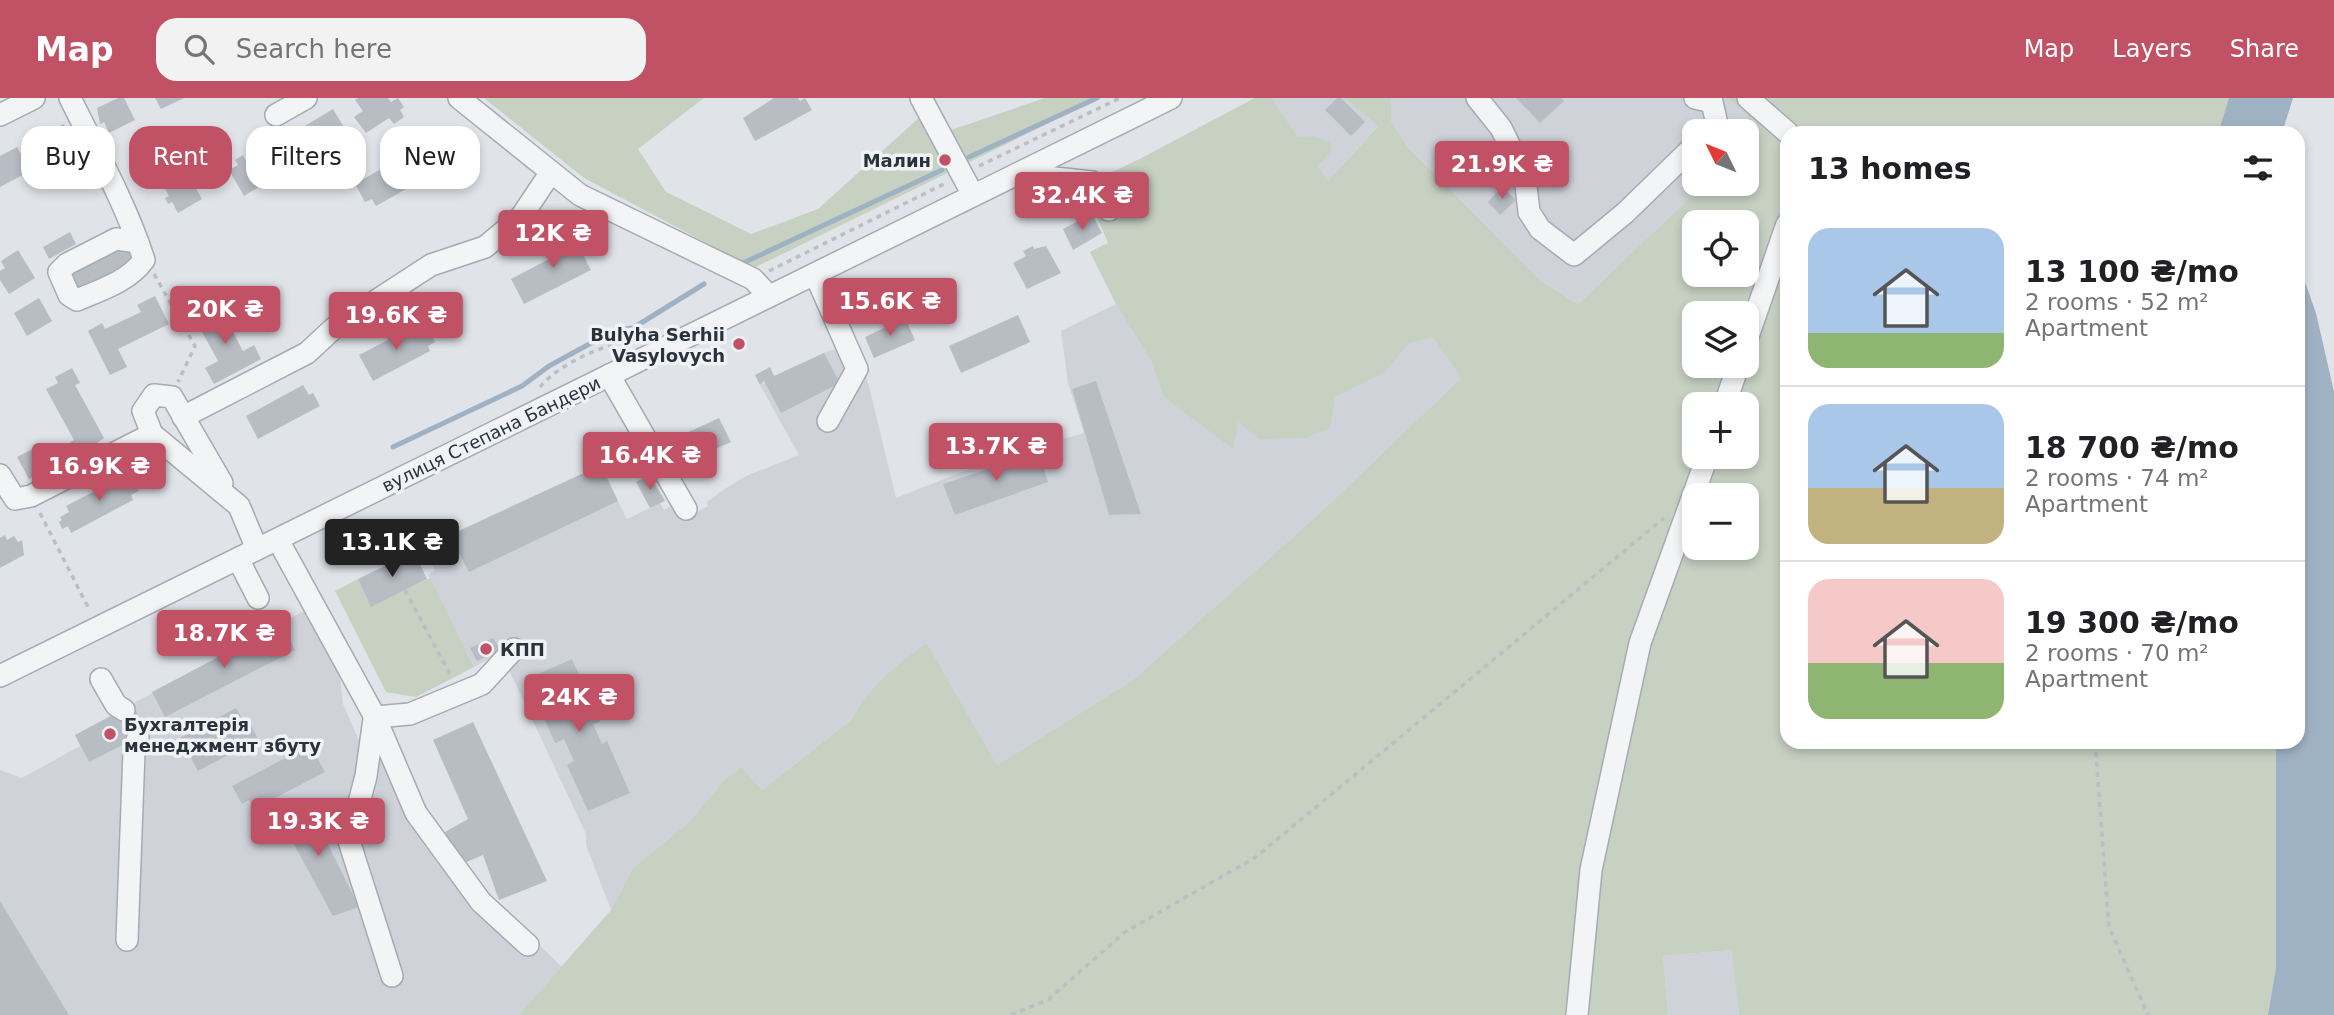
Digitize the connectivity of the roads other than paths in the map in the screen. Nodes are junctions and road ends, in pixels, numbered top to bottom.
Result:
1 (34, 98) edge
2 (70, 98) edge
3 (306, 98) edge
4 (459, 98) edge
5 (921, 98) edge
6 (1171, 98) edge
7 (1478, 98) edge
8 (1695, 98) edge
9 (1748, 98) edge
10 (0, 115) edge
11 (276, 115) dead end
12 (1716, 119) edge
13 (1780, 126) edge
14 (1682, 158) edge
15 (551, 172) junction
16 (1017, 174) junction
17 (973, 195) junction
18 (1109, 210) dead end
19 (1780, 244) edge
20 (141, 251) road end
21 (815, 274) junction
22 (769, 296) junction
23 (1759, 305) edge
24 (609, 375) junction
25 (183, 417) junction
26 (828, 421) dead end
27 (152, 434) junction
28 (1703, 469) edge
29 (0, 475) edge
30 (15, 499) edge
31 (239, 506) junction
32 (686, 509) dead end
33 (278, 540) junction
34 (248, 554) junction
35 (258, 598) dead end
36 (514, 649) dead end
37 (0, 676) edge
38 (101, 679) dead end
39 (117, 710) tunnel mouth
40 (375, 717) junction
41 (132, 744) tunnel mouth
42 (127, 940) dead end
43 (528, 945) dead end
44 (392, 976) dead end
45 (1577, 1015) edge

1 - 10 street
2 - 20 street
3 - 11 street
4 - 15 street
5 - 17 street
6 - 16 street, вулиця Степана Бандери
7 - 14 street
8 - 12 street
9 - 13 street
15 - 22 street
15 - 25 street
16 - 17 street, вулиця Степана Бандери
16 - 18 street
17 - 21 street, вулиця Степана Бандери
19 - 23 street
21 - 22 street, вулиця Степана Бандери
21 - 26 street
22 - 24 street, вулиця Степана Бандери
24 - 32 street
24 - 33 street, вулиця Степана Бандери
25 - 27 street
25 - 31 street
27 - 30 street
27 - 31 street
28 - 45 street
29 - 30 street
31 - 34 street
33 - 34 street, вулиця Степана Бандери
33 - 40 street
34 - 35 street
34 - 37 street, вулиця Степана Бандери
36 - 40 street
38 - 39 street
40 - 43 street
40 - 44 street
41 - 42 street

